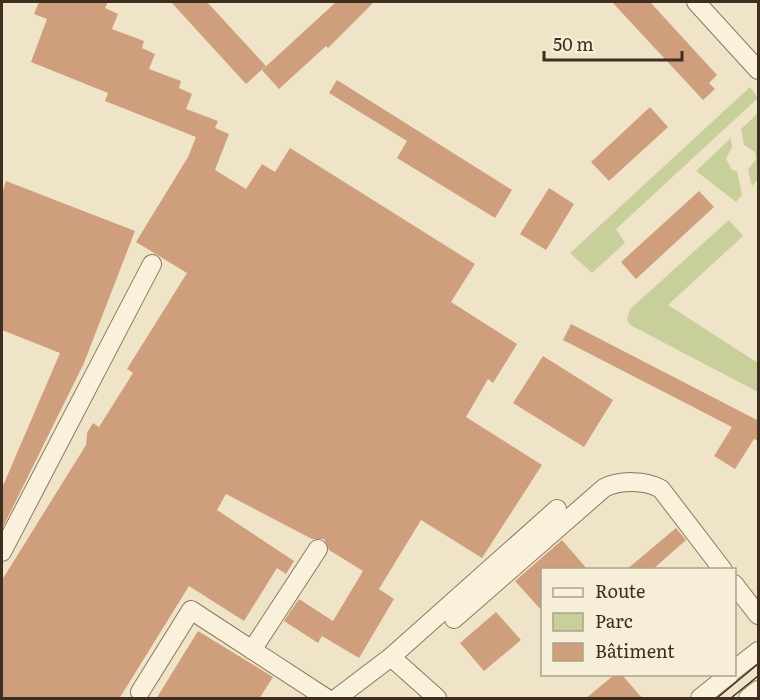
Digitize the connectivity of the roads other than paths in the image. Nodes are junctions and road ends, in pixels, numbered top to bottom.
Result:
1 (696, 2) edge
2 (759, 70) edge
3 (152, 264) dead end
4 (557, 509) dead end
5 (318, 549) dead end
6 (2, 552) edge
7 (721, 568) edge
8 (736, 585) edge
9 (759, 615) edge
10 (454, 619) dead end
11 (252, 650) junction
12 (759, 651) edge
13 (391, 657) junction
14 (736, 669) edge
15 (729, 676) edge
16 (759, 690) edge
17 (140, 692) dead end
18 (326, 699) edge
19 (337, 699) edge
20 (420, 699) edge
21 (437, 699) edge
22 (700, 699) edge
23 (748, 699) edge

1 - 2 street
3 - 6 street
4 - 13 street
5 - 11 street
7 - 10 street
8 - 9 street
11 - 17 street
11 - 18 street
12 - 14 street
13 - 19 street
13 - 20 street
13 - 21 street
15 - 22 street
16 - 23 street

